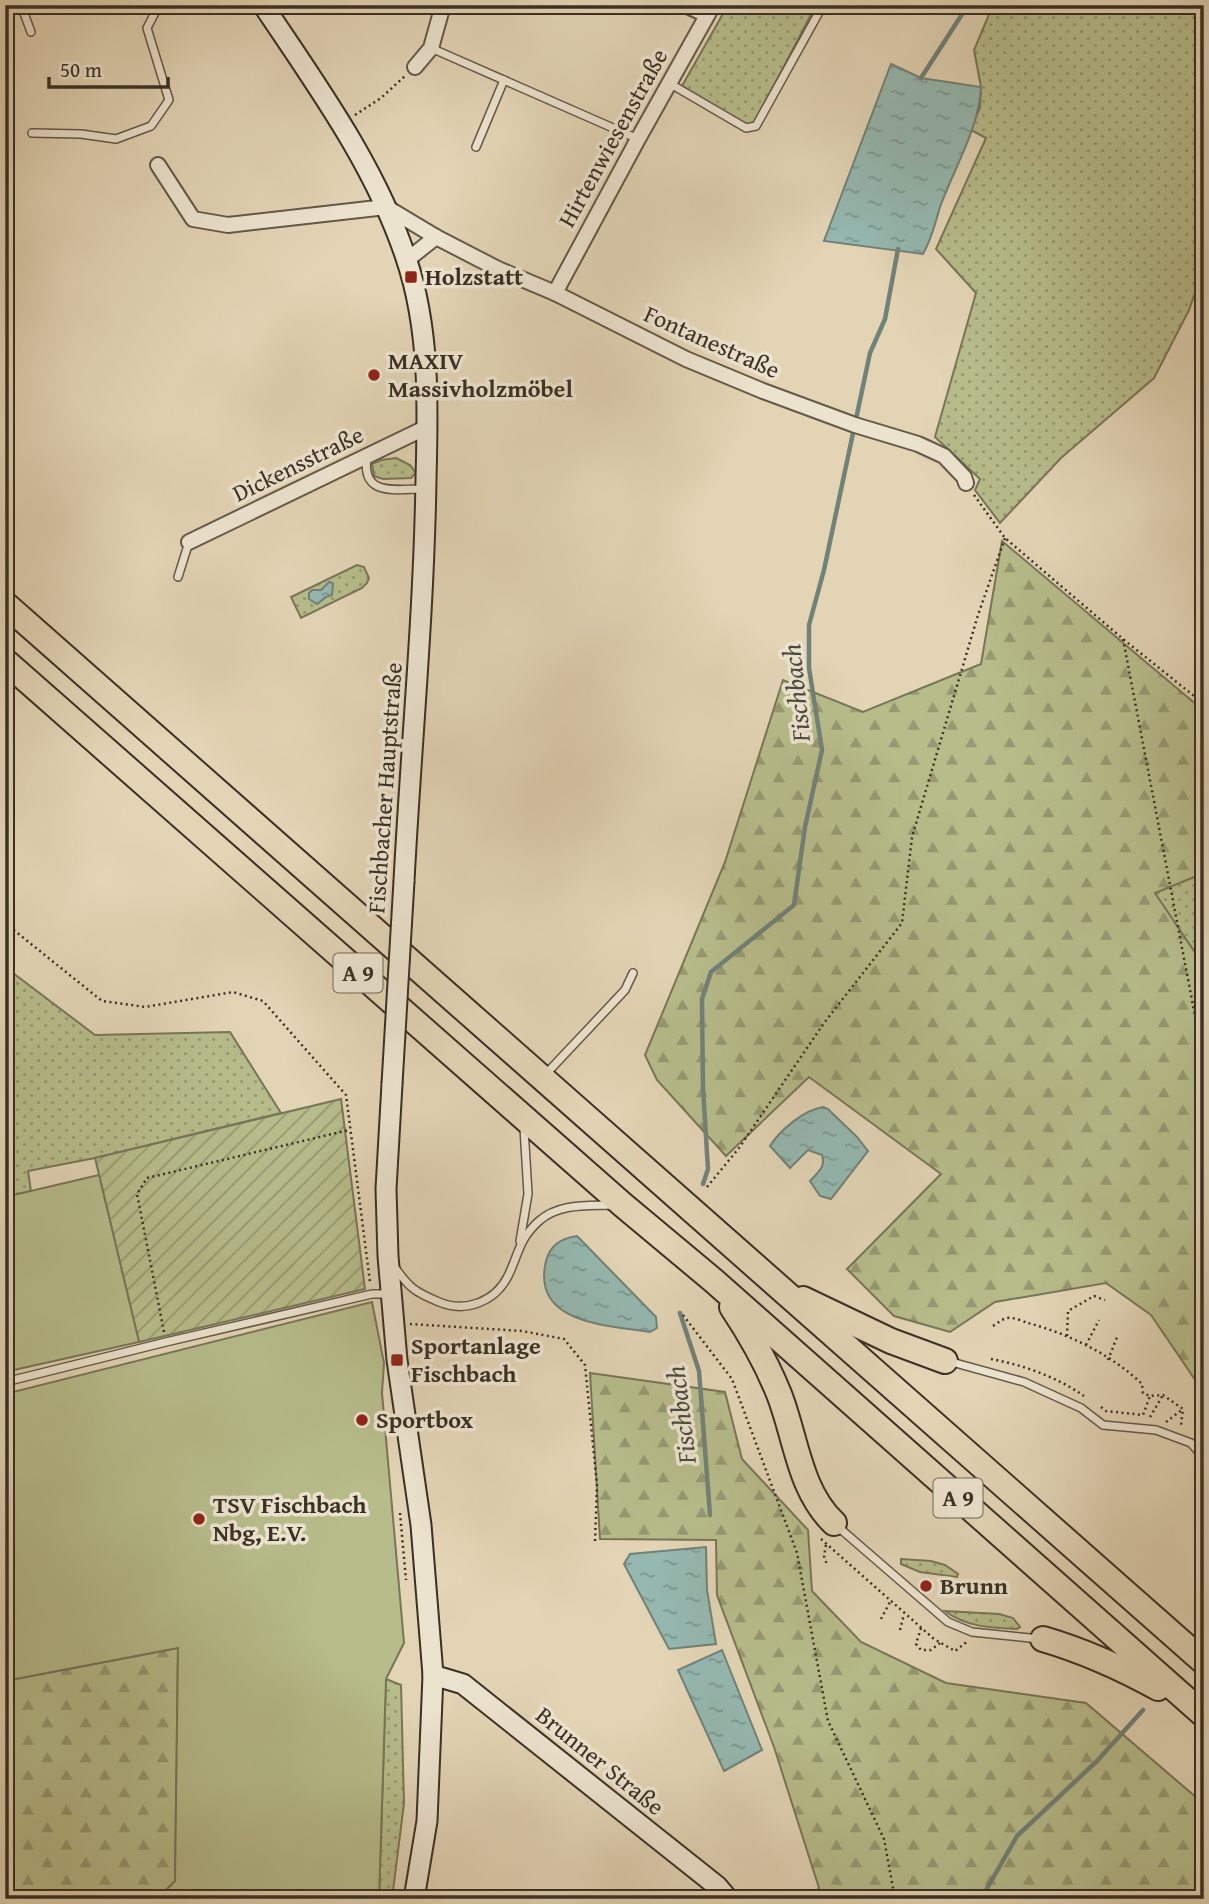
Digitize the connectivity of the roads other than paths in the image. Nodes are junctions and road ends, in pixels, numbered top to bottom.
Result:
1 (21, 5) edge
2 (159, 5) edge
3 (263, 5) edge
4 (443, 5) edge
5 (685, 5) edge
6 (823, 5) edge
7 (710, 10) edge
8 (31, 32) dead end
9 (430, 48) junction
10 (415, 67) road end
11 (504, 80) junction
12 (669, 83) junction
13 (32, 133) dead end
14 (638, 139) junction
15 (476, 147) dead end
16 (158, 165) dead end
17 (386, 207) junction
18 (436, 237) junction
19 (407, 260) junction
20 (555, 293) junction
21 (427, 427) junction
22 (367, 456) junction
23 (966, 483) road end
24 (426, 489) junction
25 (189, 542) joint
26 (178, 577) dead end
27 (5, 604) edge
28 (5, 661) edge
29 (633, 973) dead end
30 (542, 1078) junction
31 (523, 1117) junction
32 (623, 1205) junction
33 (520, 1242) junction
34 (388, 1256) junction
35 (714, 1281) junction
36 (775, 1284) junction
37 (381, 1294) junction
38 (945, 1361) joint
39 (5, 1382) edge
40 (1204, 1458) edge
41 (836, 1534) joint
42 (1043, 1639) joint
43 (1204, 1662) edge
44 (433, 1675) junction
45 (1204, 1715) edge
46 (414, 1899) edge
47 (728, 1899) edge

1 - 8 lane
2 - 13 lane
3 - 17 main road, Fischbacher Hauptstraße
4 - 9 street
5 - 7 street
6 - 12 lane
7 - 12 street, Hirtenwiesenstraße
9 - 10 street
9 - 11 lane
11 - 14 lane
11 - 15 lane
12 - 14 street, Hirtenwiesenstraße
14 - 20 street, Hirtenwiesenstraße
16 - 17 street
17 - 18 street, Fontanestraße
17 - 19 main road, Fischbacher Hauptstraße
18 - 19 street
18 - 20 street, Fontanestraße
19 - 21 main road, Fischbacher Hauptstraße
20 - 23 street, Fontanestraße
21 - 22 street, Dickensstraße
21 - 24 main road, Fischbacher Hauptstraße
22 - 24 lane
22 - 25 street, Dickensstraße
24 - 34 main road, Fischbacher Hauptstraße, bridge
25 - 26 lane
27 - 30 highway, A 9
28 - 31 highway, A 9
29 - 30 lane
30 - 36 highway, A 9
31 - 32 highway, A 9
31 - 33 lane
32 - 33 lane
32 - 35 highway, A 9
33 - 34 lane
34 - 37 main road, Fischbacher Hauptstraße
35 - 41 highway
35 - 45 highway, A 9
36 - 38 highway
36 - 43 highway, A 9
37 - 39 lane
37 - 44 main road, Fischbacher Hauptstraße
38 - 40 lane
41 - 42 lane
42 - 45 highway
44 - 46 main road, Fischbacher Hauptstraße
44 - 47 main road, Brunner Straße

